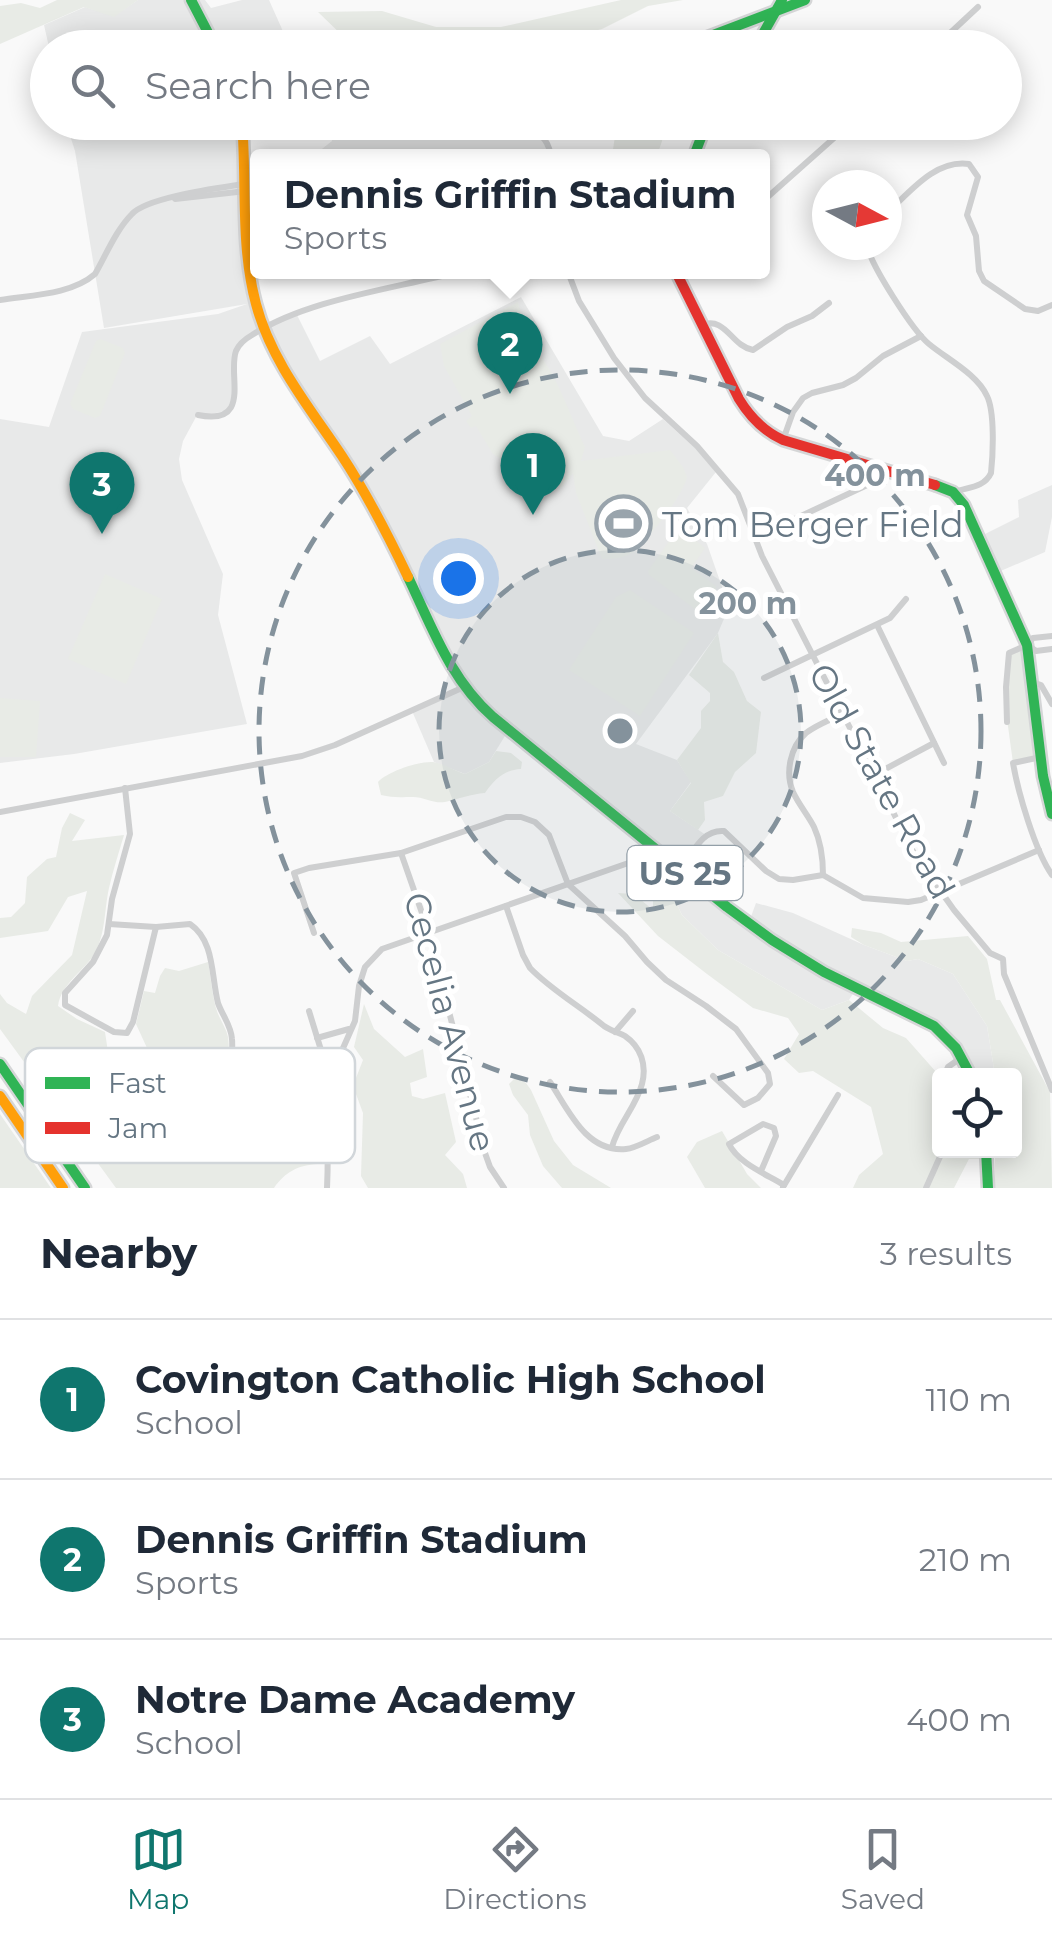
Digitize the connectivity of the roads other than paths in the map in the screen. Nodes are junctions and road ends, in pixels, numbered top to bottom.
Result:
1 (191, 0) edge
2 (806, 0) edge
3 (779, 6) edge
4 (978, 7) dead end
5 (207, 30) edge
6 (722, 30) edge
7 (765, 30) edge
8 (953, 30) edge
9 (243, 140) edge
10 (832, 140) edge
11 (246, 187) junction
12 (770, 195) edge
13 (902, 199) edge
14 (871, 260) edge
15 (250, 275) edge
16 (251, 279) edge
17 (428, 279) edge
18 (571, 279) edge
19 (680, 279) edge
20 (0, 300) edge
21 (829, 303) dead end
22 (1052, 306) edge
23 (702, 324) junction
24 (264, 328) junction
25 (921, 336) junction
26 (198, 415) dead end
27 (784, 440) junction
28 (884, 470) junction
29 (953, 492) junction
30 (756, 537) junction
31 (906, 599) dead end
32 (877, 625) junction
33 (1052, 636) edge
34 (1028, 645) junction
35 (1052, 649) edge
36 (812, 655) junction
37 (764, 678) dead end
38 (1032, 682) junction
39 (464, 687) junction
40 (1052, 704) edge
41 (842, 714) junction
42 (1007, 722) dead end
43 (934, 744) junction
44 (1041, 757) junction
45 (944, 763) dead end
46 (874, 775) junction
47 (125, 788) junction
48 (0, 812) edge
49 (1052, 814) edge
50 (654, 848) junction
51 (1039, 850) junction
52 (401, 853) junction
53 (680, 869) junction
54 (824, 875) junction
55 (1052, 875) edge
56 (568, 884) junction
57 (940, 890) junction
58 (506, 906) junction
59 (109, 924) junction
60 (156, 927) junction
61 (429, 932) junction
62 (314, 933) dead end
63 (309, 1010) dead end
64 (633, 1011) dead end
65 (351, 1029) junction
66 (615, 1032) junction
67 (317, 1038) junction
68 (232, 1048) edge
69 (320, 1048) edge
70 (342, 1048) edge
71 (963, 1057) junction
72 (0, 1064) edge
73 (948, 1068) edge
74 (967, 1068) edge
75 (713, 1076) dead end
76 (550, 1082) dead end
77 (1052, 1088) edge
78 (838, 1095) dead end
79 (0, 1096) edge
80 (25, 1100) edge
81 (25, 1133) edge
82 (656, 1137) dead end
83 (612, 1148) junction
84 (939, 1158) edge
85 (986, 1158) edge
86 (46, 1163) edge
87 (68, 1163) edge
88 (761, 1171) junction
89 (783, 1186) edge
90 (63, 1188) edge
91 (85, 1188) edge
92 (504, 1188) edge
93 (926, 1188) edge
94 (988, 1188) edge

1 - 5 main road
2 - 3 main road
3 - 6 main road
3 - 7 main road
4 - 8 street
9 - 11 main road, US 25
10 - 12 street
11 - 15 main road, US 25
11 - 20 street
13 - 22 street
14 - 25 street
16 - 24 main road, US 25
17 - 24 street
18 - 30 street, Old State Road
19 - 23 main road
21 - 23 street
23 - 27 main road
24 - 26 street
24 - 39 main road, US 25
25 - 27 street
25 - 29 street
27 - 28 main road
28 - 29 main road
28 - 30 street
29 - 34 main road
30 - 36 street, Old State Road
31 - 32 street
32 - 36 street
32 - 43 street
33 - 34 street
34 - 35 street
34 - 38 main road
34 - 42 street
36 - 37 street
36 - 41 street, Old State Road
38 - 40 street
38 - 44 main road
39 - 47 street
39 - 50 main road, US 25
41 - 46 street, Old State Road
41 - 54 street
43 - 45 street
43 - 46 street
44 - 49 main road
44 - 51 street
46 - 57 street, Old State Road
47 - 48 street
47 - 59 street
50 - 53 main road, US 25
50 - 56 street
51 - 55 street
51 - 57 street
52 - 56 street
52 - 61 street, Cecelia Avenue
52 - 62 street
53 - 54 street
53 - 71 main road, US 25
54 - 57 street
56 - 58 street
56 - 75 street
57 - 77 street, Old State Road
58 - 61 street
58 - 66 street
59 - 60 street
59 - 60 street
60 - 68 street
61 - 65 street
61 - 92 street, Cecelia Avenue
63 - 67 street
64 - 66 street
65 - 67 street
65 - 70 street
66 - 83 street
67 - 69 street
71 - 73 street
71 - 74 main road, US 25
72 - 80 main road
76 - 83 street
78 - 89 street
79 - 81 main road
82 - 83 street
84 - 93 street
85 - 94 main road
86 - 90 main road
87 - 91 main road
88 - 88 street
88 - 89 street

